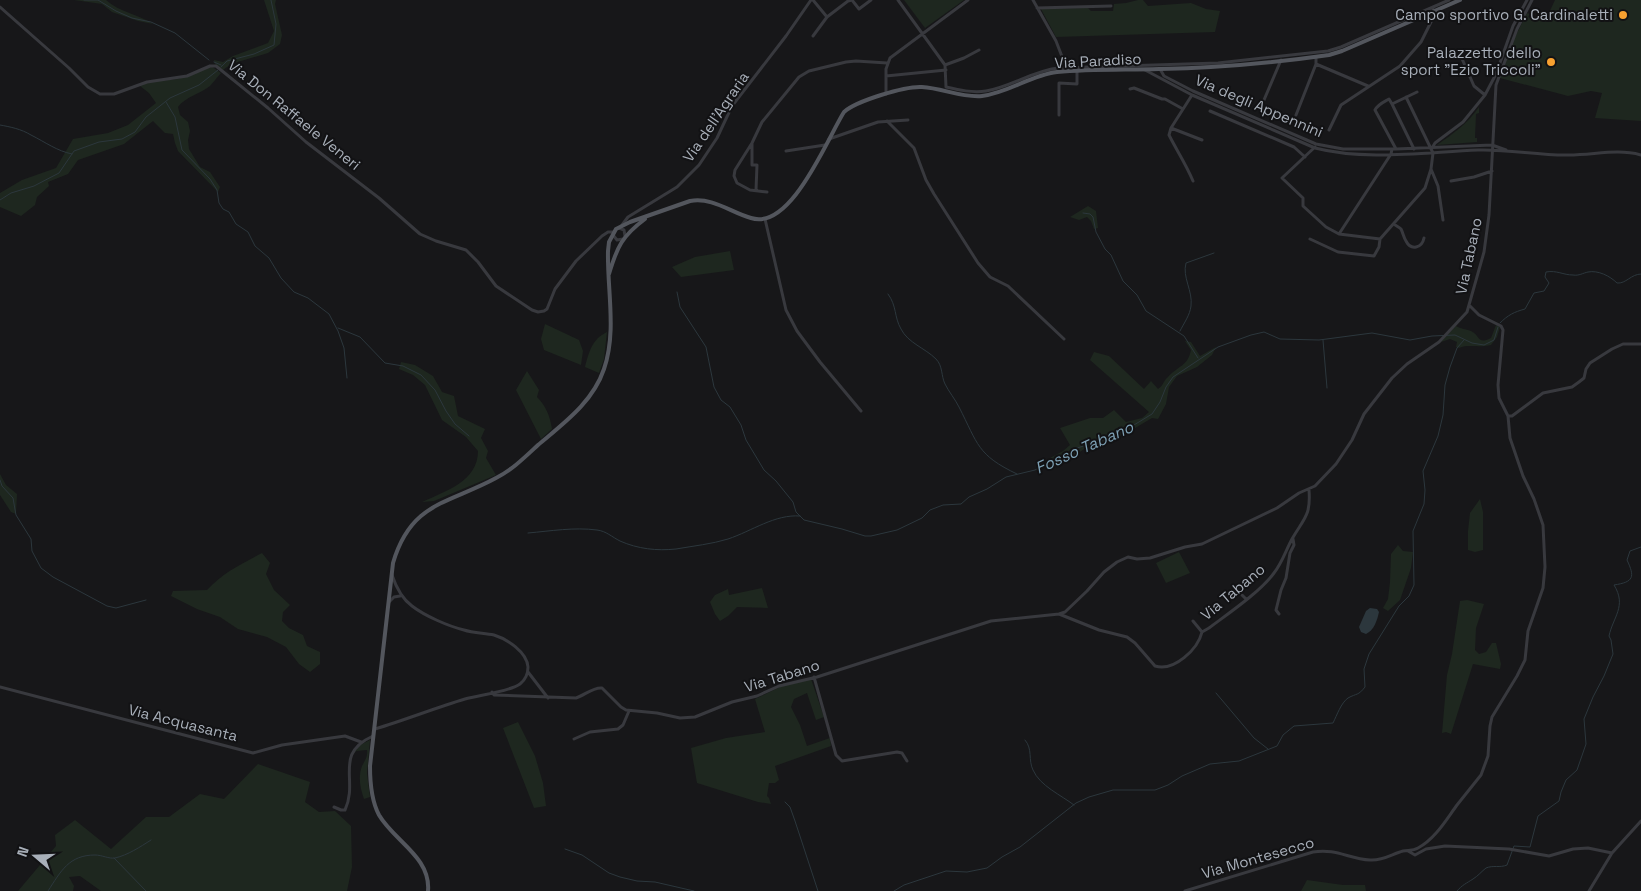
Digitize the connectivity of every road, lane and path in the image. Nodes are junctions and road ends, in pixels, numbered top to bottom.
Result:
1 (812, 0) edge
2 (871, 0) edge
3 (898, 0) edge
4 (968, 0) edge
5 (1033, 0) edge
6 (1449, 0) edge
7 (1459, 0) edge
8 (1527, 0) edge
9 (1532, 0) edge
10 (1111, 6) dead end
11 (0, 7) edge
12 (1037, 8) junction
13 (1433, 9) junction
14 (827, 17) junction
15 (924, 33) junction
16 (813, 36) dead end
17 (979, 50) dead end
18 (1459, 52) dead end
19 (1316, 57) junction
20 (1281, 60) junction
21 (887, 63) junction
22 (1316, 64) junction
23 (945, 65) junction
24 (1218, 65) junction
25 (1066, 68) junction
26 (1160, 69) junction
27 (1171, 69) junction
28 (946, 70) junction
29 (1144, 70) junction
30 (1077, 71) junction
31 (886, 76) junction
32 (1160, 78) junction
33 (1168, 78) junction
34 (1369, 86) junction
35 (1130, 89) dead end
36 (1417, 92) dead end
37 (886, 95) junction
38 (1192, 95) junction
39 (1485, 95) junction
40 (1406, 97) junction
41 (1392, 104) junction
42 (1261, 107) dead end
43 (1183, 109) junction
44 (1210, 111) dead end
45 (1296, 114) dead end
46 (1059, 115) dead end
47 (908, 120) dead end
48 (888, 121) junction
49 (1171, 128) junction
50 (1329, 130) dead end
51 (829, 139) junction
52 (1202, 140) dead end
53 (752, 142) junction
54 (825, 145) junction
55 (1492, 145) junction
56 (1315, 146) junction
57 (1431, 148) junction
58 (1394, 149) junction
59 (1414, 149) junction
60 (1492, 150) junction
61 (786, 151) dead end
62 (1509, 151) junction
63 (1433, 153) junction
64 (1391, 154) junction
65 (1641, 155) edge
66 (1305, 157) junction
67 (1431, 170) junction
68 (1492, 171) junction
69 (1193, 180) dead end
70 (1451, 181) dead end
71 (756, 190) junction
72 (767, 192) dead end
73 (649, 216) junction
74 (765, 219) junction
75 (1443, 220) dead end
76 (1394, 224) junction
77 (619, 227) junction
78 (613, 233) junction
79 (1339, 234) junction
80 (624, 238) junction
81 (1424, 238) dead end
82 (1310, 239) dead end
83 (1380, 239) junction
84 (609, 276) junction
85 (1470, 306) junction
86 (1064, 338) dead end
87 (1641, 344) edge
88 (861, 411) dead end
89 (1508, 416) junction
90 (1308, 490) junction
91 (1293, 538) junction
92 (392, 574) junction
93 (390, 590) junction
94 (399, 594) junction
95 (1242, 595) dead end
96 (1246, 599) junction
97 (389, 602) junction
98 (1059, 614) junction
99 (1279, 614) dead end
100 (1193, 620) dead end
101 (1202, 632) junction
102 (528, 672) junction
103 (814, 677) junction
104 (0, 687) edge
105 (492, 692) junction
106 (549, 698) junction
107 (629, 711) junction
108 (375, 729) junction
109 (374, 736) junction
110 (574, 739) dead end
111 (361, 742) junction
112 (907, 761) dead end
113 (334, 807) dead end
114 (1641, 821) edge
115 (1408, 851) junction
116 (1612, 853) junction
117 (428, 891) edge
118 (1185, 891) edge
119 (1589, 891) edge

1 - 14 street
1 - 77 street, Via dell'Agraria
2 - 14 street
3 - 15 street
4 - 15 street
5 - 12 street
6 - 13 street
7 - 13 main road, Via Paradiso
8 - 39 street
9 - 55 street, Via Tabano
10 - 12 street
11 - 78 street, Via Don Raffaele Veneri
12 - 25 street
13 - 19 main road, Via Paradiso
13 - 24 street
13 - 34 street
14 - 16 street
15 - 21 street
15 - 23 street
17 - 23 street
18 - 39 street
19 - 20 main road, Via Paradiso
19 - 22 street
20 - 24 main road, Via Paradiso
20 - 42 street
21 - 31 street
21 - 53 street
22 - 34 street
22 - 45 street
23 - 28 street
24 - 25 street
24 - 27 main road, Via Paradiso
25 - 28 street
26 - 27 main road, Via Paradiso
26 - 29 main road, Via Paradiso
26 - 32 street
26 - 33 street, Via degli Appennini
27 - 33 street
28 - 31 street
29 - 30 main road, Via Paradiso
29 - 32 street, Via degli Appennini
30 - 37 main road, Via Paradiso
30 - 46 street
31 - 37 street
32 - 38 street, Via degli Appennini
33 - 56 street, Via degli Appennini
34 - 50 street
35 - 43 street
36 - 40 street
37 - 51 main road, Via Paradiso
38 - 43 street, Via degli Appennini
38 - 56 street, Via degli Appennini
39 - 57 street
40 - 41 street
40 - 57 street
41 - 58 street
41 - 59 street
43 - 49 street, Via degli Appennini
44 - 66 street
47 - 48 street
48 - 51 street
48 - 86 street
49 - 52 street
49 - 69 street
51 - 54 main road, Via Paradiso
53 - 71 street
53 - 71 street
54 - 61 street
54 - 74 main road, Via Paradiso
55 - 57 street, Via degli Appennini
55 - 60 street, Via Tabano
55 - 62 street
56 - 58 street, Via degli Appennini
56 - 64 street, Via degli Appennini
56 - 66 street
57 - 59 street, Via degli Appennini
57 - 63 street
58 - 59 street, Via degli Appennini
58 - 64 street
60 - 62 street, Via degli Appennini
60 - 63 street, Via degli Appennini
60 - 68 street, Via Tabano
62 - 65 street
63 - 64 street, Via degli Appennini
63 - 67 street
64 - 79 street
66 - 79 street
67 - 75 street
67 - 76 street
68 - 70 street
68 - 85 street, Via Tabano
71 - 72 street
73 - 74 main road
73 - 77 main road
73 - 80 main road
74 - 88 street
76 - 81 street
76 - 83 street
77 - 78 main road
77 - 80 street
78 - 80 street
78 - 84 main road
79 - 83 street
80 - 84 main road
82 - 83 street
84 - 92 main road
85 - 89 street, Via Montesecco
85 - 90 street, Via Tabano
87 - 89 street
89 - 115 street, Via Montesecco
90 - 91 street, Via Tabano
90 - 98 street, Via Tabano
91 - 96 street, Via Tabano
91 - 99 street
92 - 93 main road
92 - 94 street
93 - 94 street
93 - 97 main road
94 - 97 street
94 - 102 street
95 - 96 street
96 - 101 street, Via Tabano
97 - 108 main road
98 - 101 street, Via Tabano
98 - 103 street, Via Tabano
100 - 101 street
102 - 105 street
102 - 106 street
103 - 107 street, Via Tabano
103 - 112 street
104 - 111 street, Via Acquasanta
105 - 106 street
105 - 108 street
106 - 107 street
107 - 110 street
108 - 109 main road
109 - 111 street
109 - 117 main road
111 - 113 street
114 - 116 street
115 - 116 street
115 - 118 street, Via Montesecco
116 - 119 street

